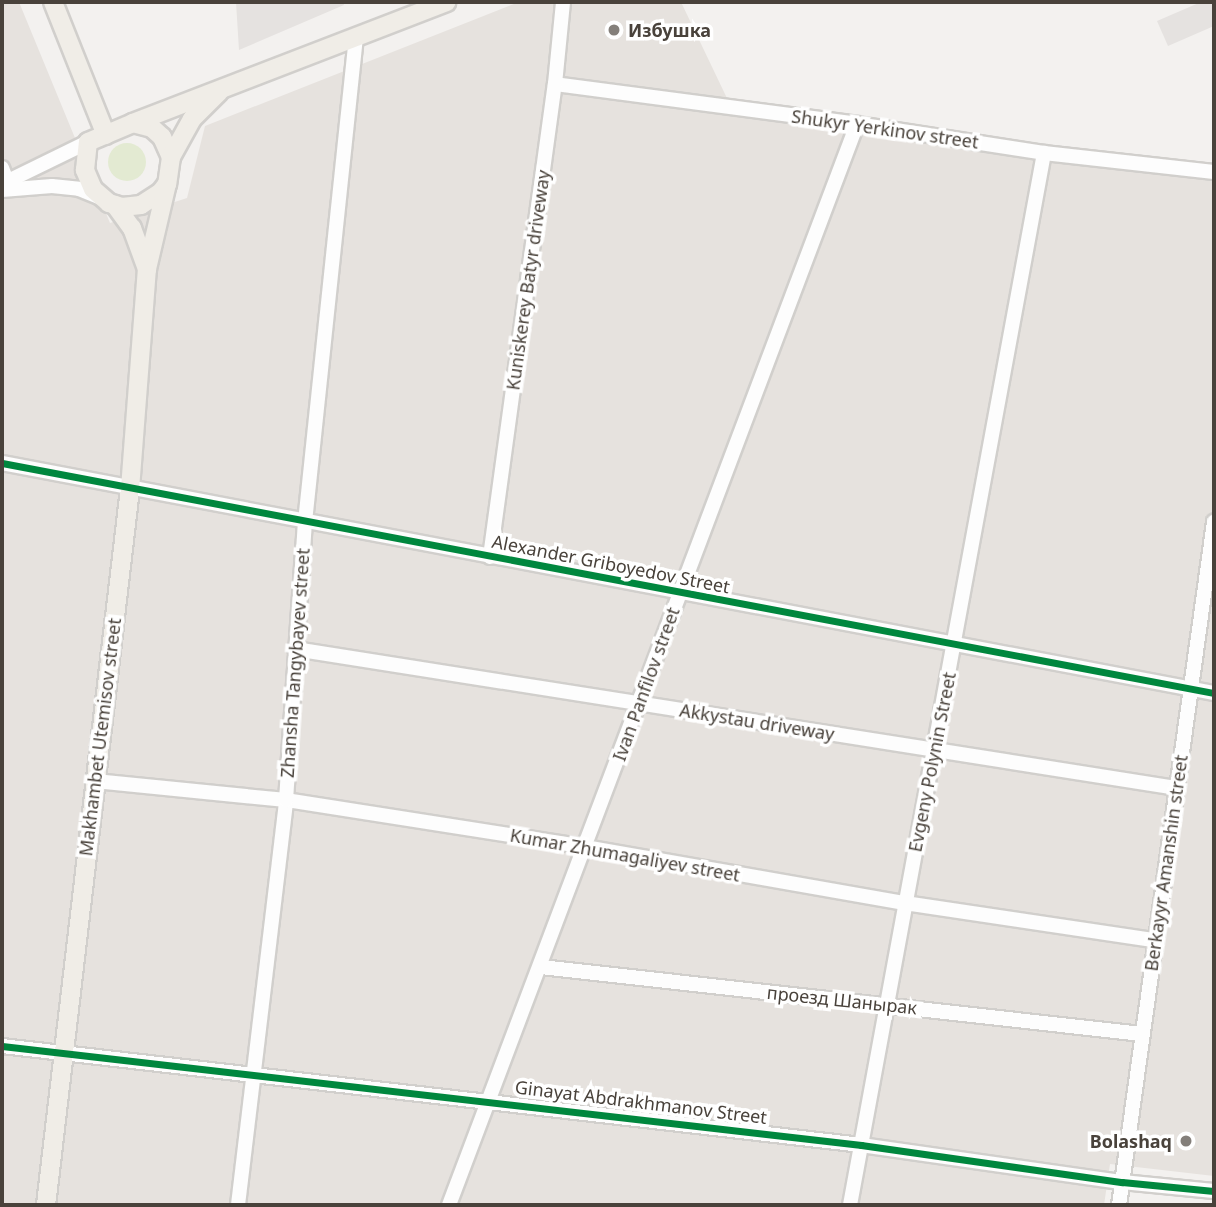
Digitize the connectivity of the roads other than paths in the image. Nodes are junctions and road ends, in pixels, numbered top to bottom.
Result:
1 (53, 2) edge
2 (446, 2) edge
3 (563, 2) edge
4 (356, 36) junction
5 (555, 84) junction
6 (224, 87) junction
7 (133, 123) junction
8 (857, 124) junction
9 (106, 135) junction
10 (88, 142) junction
11 (1044, 153) junction
12 (171, 157) junction
13 (1214, 172) edge
14 (3, 181) edge
15 (166, 184) junction
16 (107, 201) junction
17 (147, 269) junction
18 (2, 463) edge
19 (130, 489) junction
20 (305, 522) junction
21 (1214, 522) edge
22 (490, 557) junction
23 (679, 593) junction
24 (953, 645) junction
25 (295, 649) junction
26 (1193, 690) junction
27 (1214, 693) edge
28 (640, 704) junction
29 (934, 750) junction
30 (95, 781) junction
31 (1177, 788) junction
32 (286, 800) junction
33 (586, 847) junction
34 (905, 903) junction
35 (1154, 940) junction
36 (541, 967) junction
37 (887, 1006) junction
38 (1142, 1034) junction
39 (2, 1046) edge
40 (62, 1053) junction
41 (252, 1074) junction
42 (490, 1100) junction
43 (861, 1144) junction
44 (1122, 1182) junction
45 (1214, 1191) edge
46 (46, 1205) edge
47 (238, 1205) edge
48 (449, 1205) edge
49 (849, 1205) edge
50 (1119, 1205) edge

1 - 9 main road
2 - 4 main road
3 - 5 street, Kuniskerey Batyr driveway
4 - 6 main road
4 - 20 street, Zhansha Tangybayev street
5 - 8 street, Shukyr Yerkinov street
5 - 22 street, Kuniskerey Batyr driveway
6 - 7 main road
6 - 12 main road, Makhambet Utemisov street
7 - 9 main road
7 - 12 main road
8 - 11 street, Shukyr Yerkinov street
8 - 23 street, Ivan Panfilov street
9 - 10 main road
10 - 14 street
10 - 16 main road, Makhambet Utemisov street
11 - 13 street, Shukyr Yerkinov street
11 - 24 street, Evgeny Polynin Street
12 - 15 main road, Makhambet Utemisov street
14 - 16 street
15 - 16 main road
15 - 17 main road, Makhambet Utemisov street
16 - 17 main road, Makhambet Utemisov street
17 - 19 main road, Makhambet Utemisov street
18 - 19 street, Alexander Griboyedov Street
19 - 20 street, Alexander Griboyedov Street
19 - 30 main road, Makhambet Utemisov street
20 - 22 street, Alexander Griboyedov Street
20 - 25 street, Zhansha Tangybayev street
21 - 26 street, Berkayyr Amanshin street
22 - 23 street, Alexander Griboyedov Street
23 - 24 street, Alexander Griboyedov Street
23 - 28 street, Ivan Panfilov street
24 - 26 street, Alexander Griboyedov Street
24 - 29 street, Evgeny Polynin Street
25 - 28 street, Akkystau driveway
25 - 32 street, Zhansha Tangybayev street
26 - 27 street, Alexander Griboyedov Street
26 - 31 street, Berkayyr Amanshin street
28 - 29 street, Akkystau driveway
28 - 33 street, Ivan Panfilov street
29 - 31 street, Akkystau driveway
29 - 34 street, Evgeny Polynin Street
30 - 32 street, Kumar Zhumagaliyev street
30 - 40 main road, Makhambet Utemisov street
31 - 35 street, Berkayyr Amanshin street
32 - 33 street, Kumar Zhumagaliyev street
32 - 41 street, Zhansha Tangybayev street
33 - 34 street, Kumar Zhumagaliyev street
33 - 36 street, Ivan Panfilov street
34 - 35 street, Kumar Zhumagaliyev street
34 - 37 street, Evgeny Polynin Street
35 - 38 street, Berkayyr Amanshin street
36 - 37 street, проезд Шанырак
36 - 42 street, Ivan Panfilov street
37 - 38 street, проезд Шанырак
37 - 43 street, Evgeny Polynin Street
38 - 44 street, Berkayyr Amanshin street
39 - 40 street, Ginayat Abdrakhmanov Street
40 - 41 street, Ginayat Abdrakhmanov Street
40 - 46 main road, Makhambet Utemisov street
41 - 42 street, Ginayat Abdrakhmanov Street
41 - 47 street, Zhansha Tangybayev street
42 - 43 street, Ginayat Abdrakhmanov Street
42 - 48 street, Ivan Panfilov street
43 - 44 street, Ginayat Abdrakhmanov Street
43 - 49 street, Evgeny Polynin Street
44 - 45 street, Ginayat Abdrakhmanov Street
44 - 50 street, Berkayyr Amanshin street

